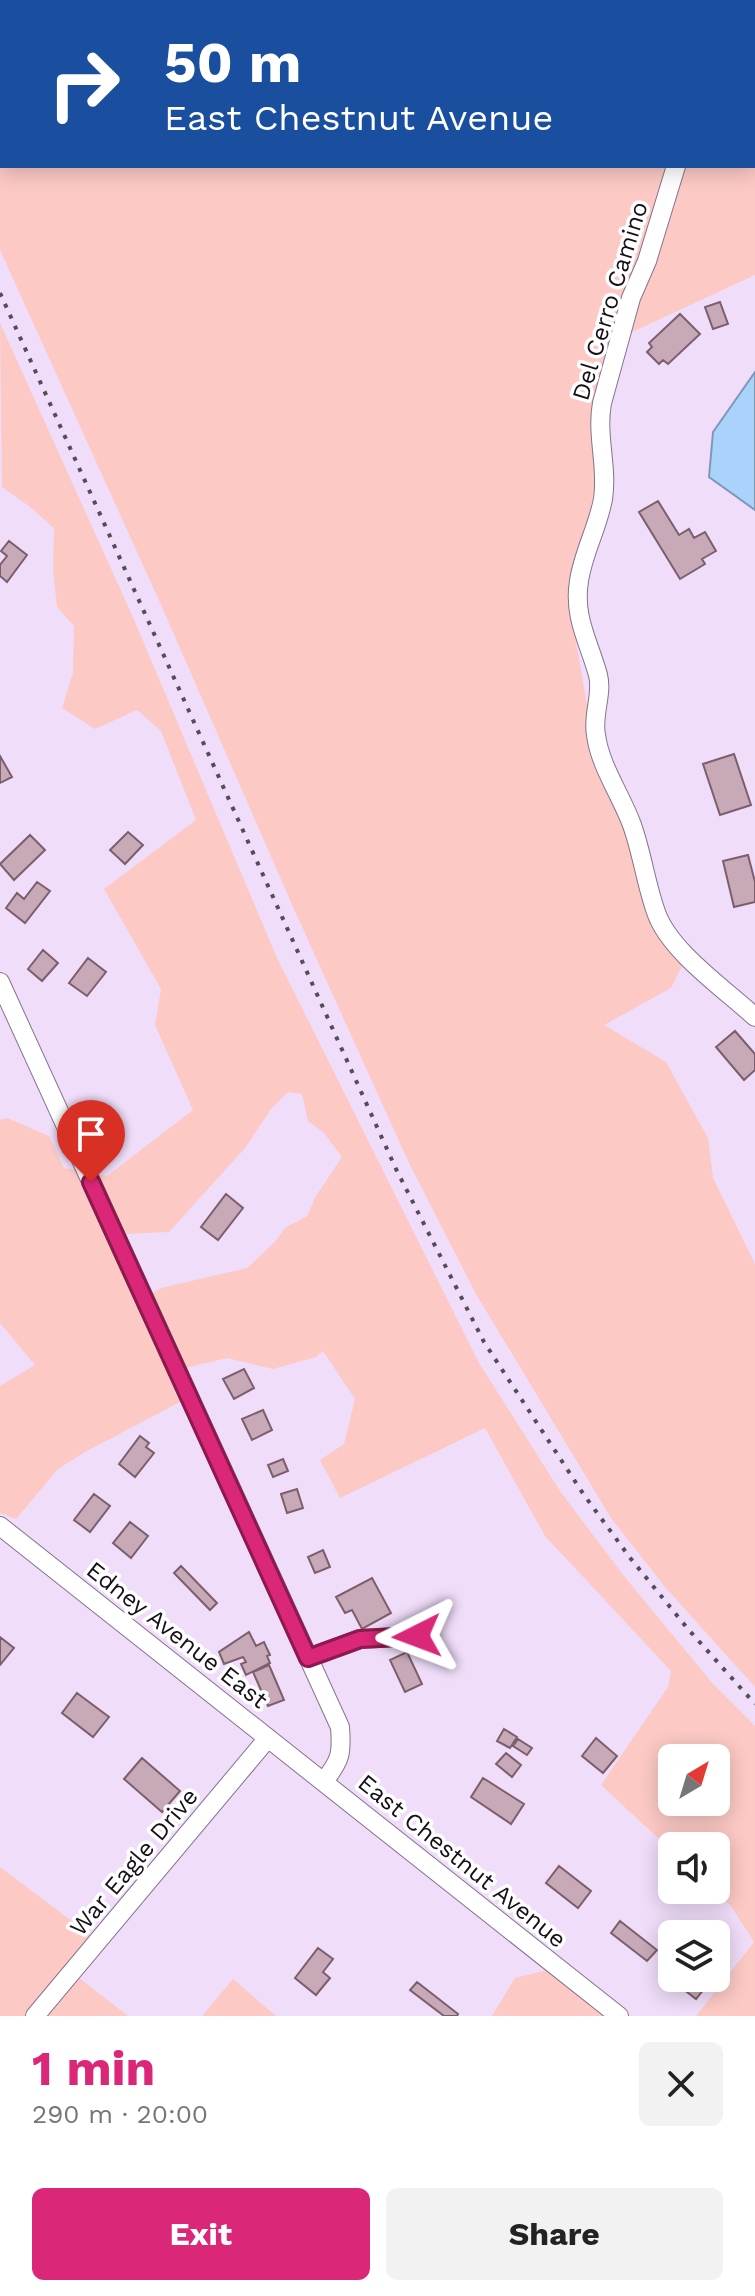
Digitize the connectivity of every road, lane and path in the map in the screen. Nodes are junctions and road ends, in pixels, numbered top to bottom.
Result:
1 (675, 168) edge
2 (0, 982) edge
3 (755, 1017) edge
4 (0, 1526) edge
5 (417, 1636) dead end
6 (308, 1658) junction
7 (268, 1738) junction
8 (324, 1781) junction
9 (35, 2016) edge
10 (619, 2016) edge

1 - 3 street, Del Cerro Camino
2 - 6 street, East Chestnut Avenue
4 - 7 street, Edney Avenue East
5 - 6 street
6 - 8 street, East Chestnut Avenue
7 - 8 street, Edney Avenue East
7 - 9 street, War Eagle Drive
8 - 10 street, East Chestnut Avenue

